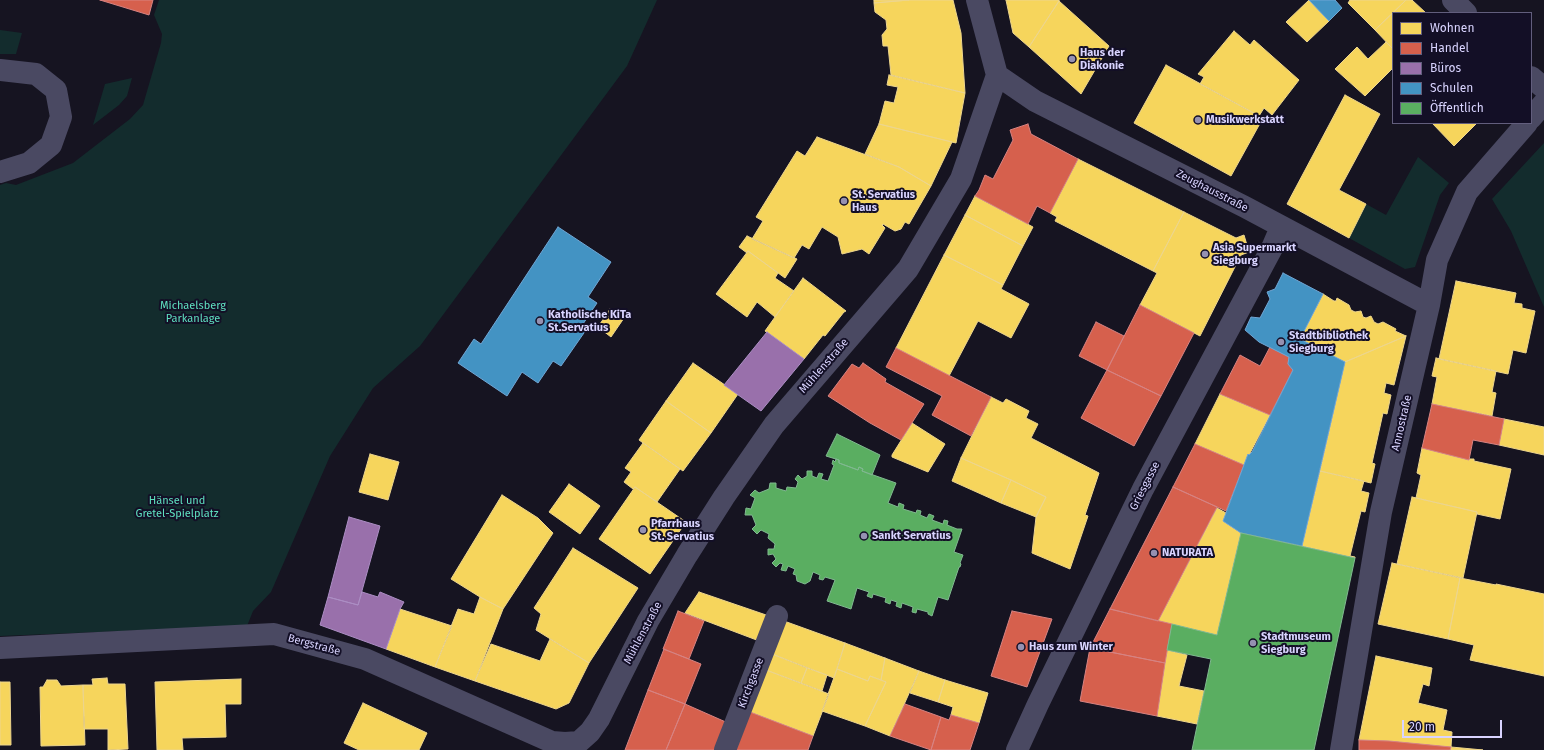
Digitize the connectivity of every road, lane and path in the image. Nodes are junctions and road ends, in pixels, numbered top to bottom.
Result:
1 (977, 0) edge
2 (1452, 0) edge
3 (1465, 12) edge
4 (0, 70) edge
5 (997, 75) junction
6 (1532, 78) edge
7 (1544, 88) edge
8 (1544, 103) edge
9 (1532, 117) edge
10 (1526, 124) edge
11 (0, 172) edge
12 (1281, 227) junction
13 (1429, 305) junction
14 (777, 616) dead end
15 (0, 648) edge
16 (599, 719) joint
17 (725, 750) edge
18 (1017, 750) edge
19 (1341, 750) edge

1 - 5 street
2 - 3 street
4 - 11 street
5 - 12 street, Zeughausstraße
5 - 16 street, Mühlenstraße
6 - 7 street
8 - 9 street
10 - 13 street, Annostraße
12 - 13 street, Zeughausstraße
12 - 18 street, Griesgasse
13 - 19 street, Annostraße
14 - 17 street, Kirchgasse
15 - 16 street, Bergstraße

